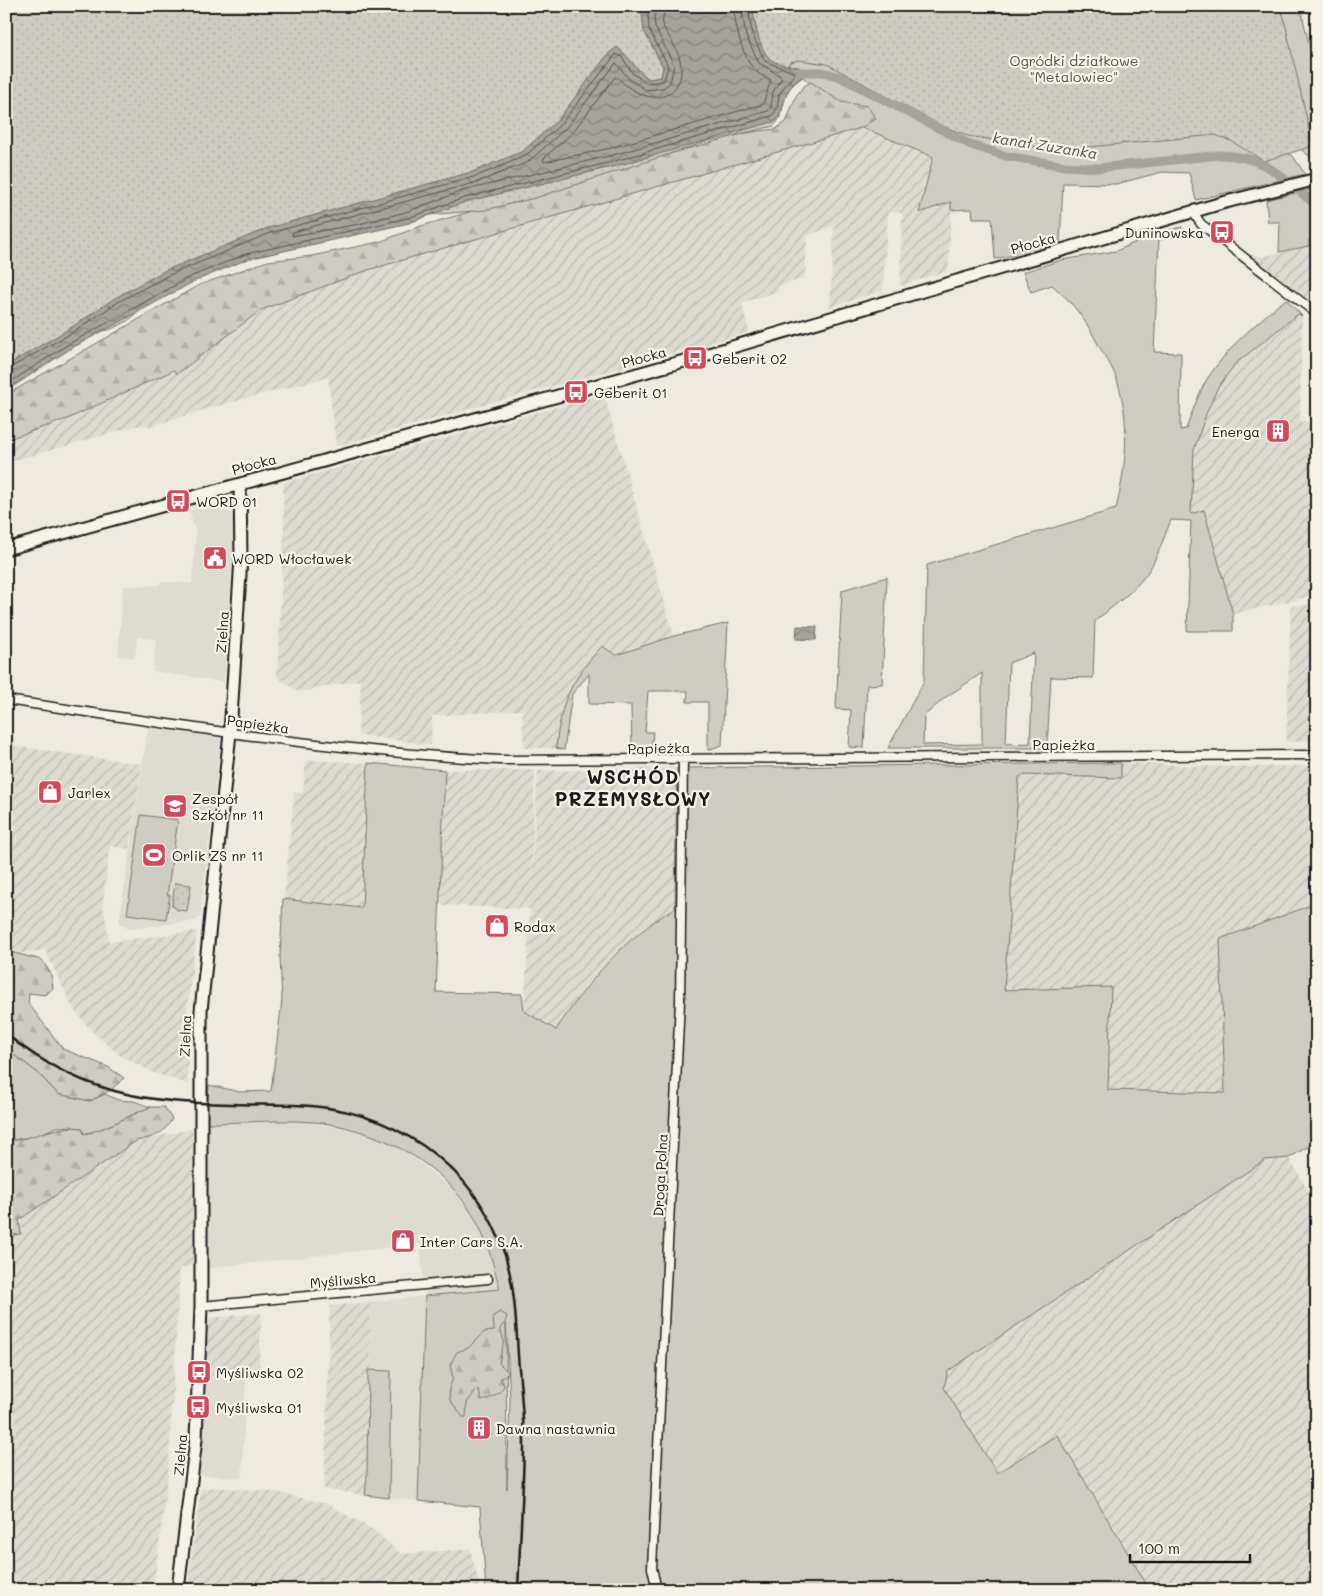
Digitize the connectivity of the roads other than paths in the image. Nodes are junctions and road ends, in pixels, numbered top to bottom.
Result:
1 (1317, 179) edge
2 (1193, 212) junction
3 (1317, 314) edge
4 (240, 484) junction
5 (6, 549) edge
6 (6, 700) edge
7 (230, 733) junction
8 (1317, 755) edge
9 (683, 760) junction
10 (488, 1279) dead end
11 (201, 1306) junction
12 (178, 1590) edge
13 (657, 1590) edge

1 - 2 street, Płocka
2 - 3 street
2 - 4 street, Płocka
4 - 5 street, Płocka
4 - 7 street, Zielna
6 - 7 street, Papieżka
7 - 9 street, Papieżka
7 - 11 street, Zielna
8 - 9 street, Papieżka
9 - 13 street, Droga Polna
10 - 11 street, Myśliwska
11 - 12 street, Zielna

